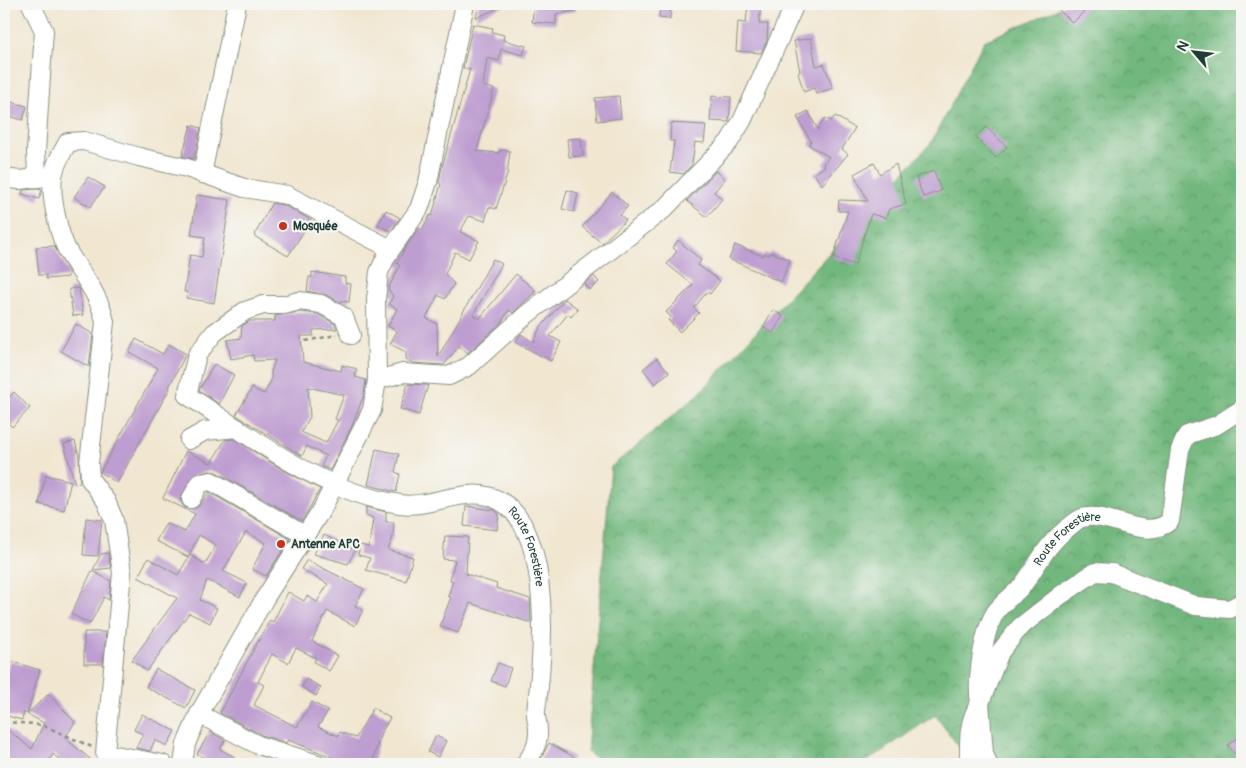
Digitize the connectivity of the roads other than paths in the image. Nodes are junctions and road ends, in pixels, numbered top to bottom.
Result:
1 (31, 4) edge
2 (237, 4) edge
3 (465, 4) edge
4 (795, 4) edge
5 (202, 174) junction
6 (4, 178) edge
7 (45, 178) junction
8 (391, 249) junction
9 (351, 335) dead end
10 (377, 380) junction
11 (1242, 409) edge
12 (236, 428) junction
13 (189, 440) dead end
14 (335, 484) junction
15 (191, 499) dead end
16 (304, 535) junction
17 (1242, 602) edge
18 (980, 703) junction
19 (199, 714) junction
20 (163, 764) edge
21 (183, 764) edge
22 (318, 764) edge
23 (525, 764) edge
24 (969, 764) edge
25 (988, 764) edge

1 - 7 street
2 - 5 street
3 - 8 street
4 - 10 street
5 - 7 street
5 - 8 street
6 - 7 street
7 - 20 street
8 - 10 street
9 - 12 street, Route Forestière
10 - 14 street
11 - 18 street, Route Forestière
12 - 13 street
12 - 14 street, Route Forestière
14 - 16 street
14 - 23 street, Route Forestière
15 - 16 street
16 - 19 street
17 - 18 street
18 - 24 street, Route Forestière
18 - 25 street
19 - 21 street
19 - 22 street

